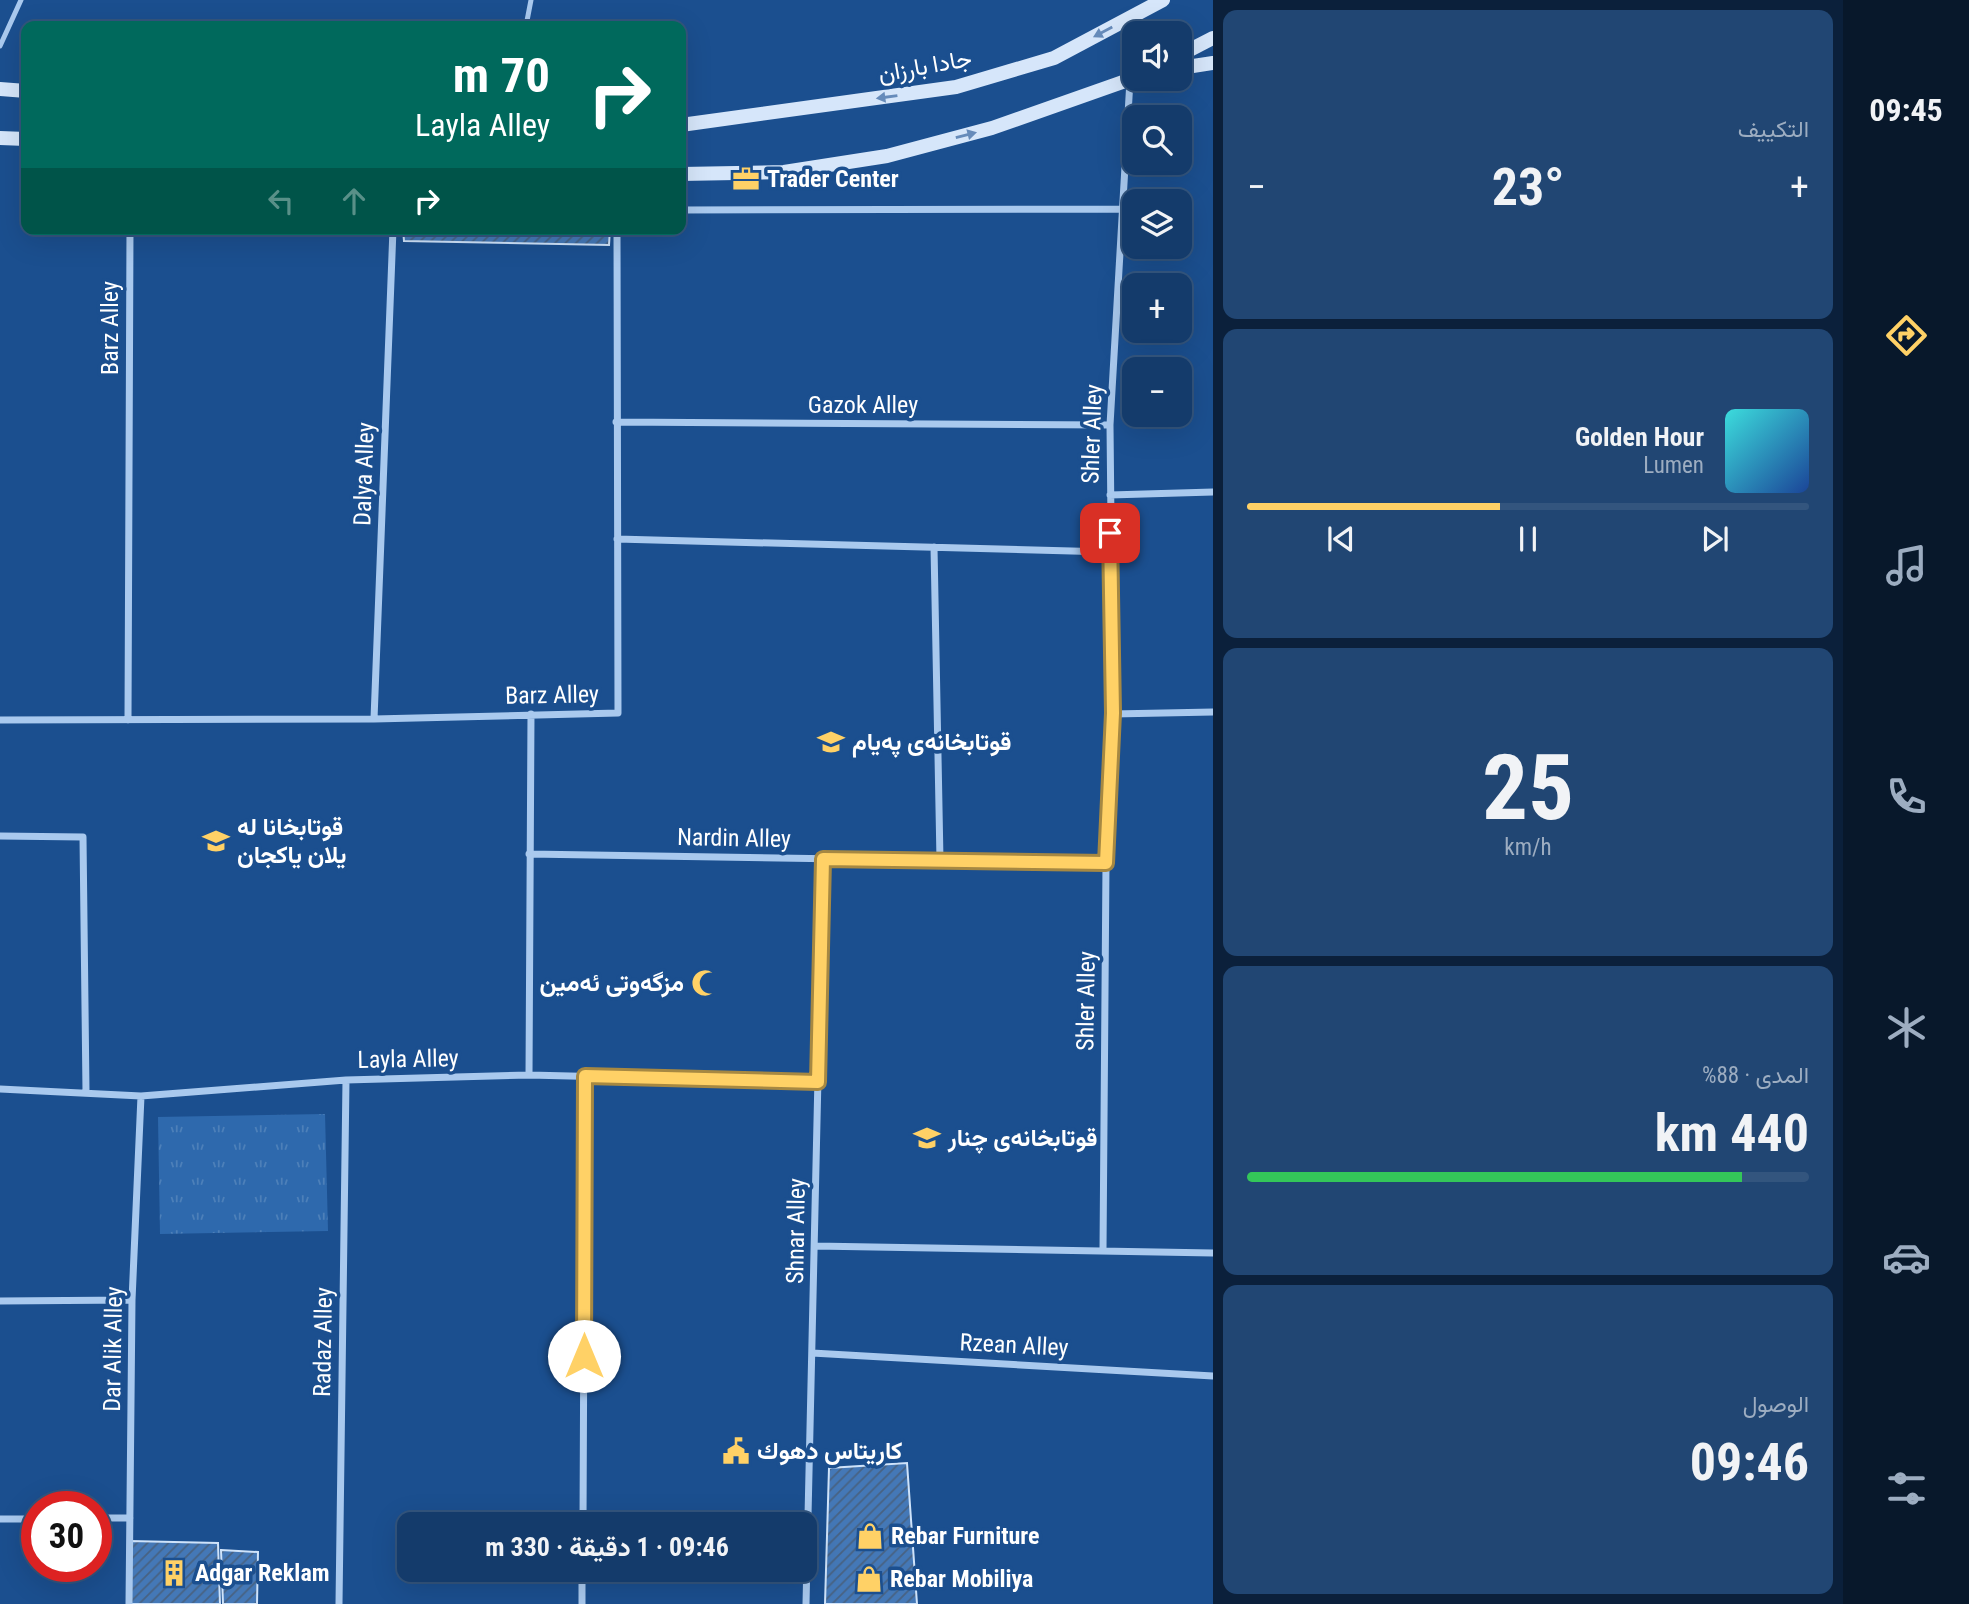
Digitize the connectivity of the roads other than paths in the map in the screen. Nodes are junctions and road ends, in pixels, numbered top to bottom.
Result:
1 (21, 0) edge
2 (531, 0) edge
3 (1163, 0) edge
4 (527, 21) edge
5 (1213, 37) edge
6 (0, 46) edge
7 (1192, 48) edge
8 (1213, 63) edge
9 (1192, 66) edge
10 (1122, 83) edge
11 (0, 89) edge
12 (21, 91) edge
13 (1132, 91) edge
14 (686, 124) edge
15 (0, 138) edge
16 (21, 139) edge
17 (686, 174) edge
18 (1125, 189) edge
19 (1122, 209) edge
20 (686, 210) edge
21 (1122, 226) edge
22 (130, 235) edge
23 (393, 235) edge
24 (617, 235) edge
25 (616, 422) junction
26 (1110, 425) junction
27 (1213, 492) edge
28 (1110, 495) junction
29 (617, 539) junction
30 (934, 547) junction
31 (1109, 552) junction
32 (1213, 712) edge
33 (1113, 713) junction
34 (531, 714) junction
35 (374, 719) junction
36 (0, 720) edge
37 (128, 720) junction
38 (0, 836) edge
39 (529, 854) junction
40 (823, 859) junction
41 (940, 860) junction
42 (1106, 863) junction
43 (529, 1075) junction
44 (585, 1076) junction
45 (346, 1080) junction
46 (818, 1082) junction
47 (0, 1089) edge
48 (86, 1091) junction
49 (141, 1096) junction
50 (815, 1246) junction
51 (1102, 1251) junction
52 (1213, 1253) edge
53 (132, 1300) junction
54 (0, 1301) edge
55 (812, 1353) junction
56 (1213, 1376) edge
57 (583, 1512) edge
58 (112, 1518) edge
59 (130, 1518) junction
60 (0, 1519) edge
61 (21, 1519) edge
62 (582, 1582) edge
63 (129, 1604) edge
64 (339, 1604) edge
65 (582, 1604) edge
66 (806, 1604) edge

1 - 6 lane
2 - 4 lane
3 -> 14 main road, جادا بارزان
5 - 7 main road
8 - 9 main road
17 -> 10 main road
11 - 12 main road
13 - 18 street, Shler Alley
15 - 16 main road
19 - 20 street
21 - 26 street, Shler Alley
22 - 37 street, Barz Alley
23 - 35 street, Dalya Alley
24 - 25 street, Barz Alley
25 - 26 street, Gazok Alley
25 - 29 street, Barz Alley
26 - 28 street, Shler Alley
27 - 28 street
28 - 31 street, Shler Alley
29 - 30 street
29 - 34 street, Barz Alley
30 - 31 street
30 - 41 street
31 - 33 street, Shler Alley
32 - 33 street
33 - 42 street, Shler Alley
34 - 35 street, Barz Alley
34 - 39 street
35 - 37 street, Barz Alley
36 - 37 street, Barz Alley
38 - 48 street
39 - 40 street, Nardin Alley
39 - 43 street
40 - 41 street, Nardin Alley
40 - 46 street, Shnar Alley
41 - 42 street, Nardin Alley
42 - 51 street, Shler Alley
43 - 44 street, Layla Alley
43 - 45 street, Layla Alley
44 - 46 street, Layla Alley
44 - 57 street
45 - 49 street, Layla Alley
45 - 64 street, Radaz Alley
46 - 50 street, Shnar Alley
47 - 48 street, Layla Alley
48 - 49 street, Layla Alley
49 - 53 street, Dar Alik Alley
50 - 51 street
50 - 55 street, Shnar Alley
51 - 52 street
53 - 54 street
53 - 59 street, Dar Alik Alley
55 - 56 street, Rzean Alley
55 - 66 street, Shnar Alley
58 - 59 street
59 - 63 street, Dar Alik Alley
60 - 61 street
62 - 65 street

